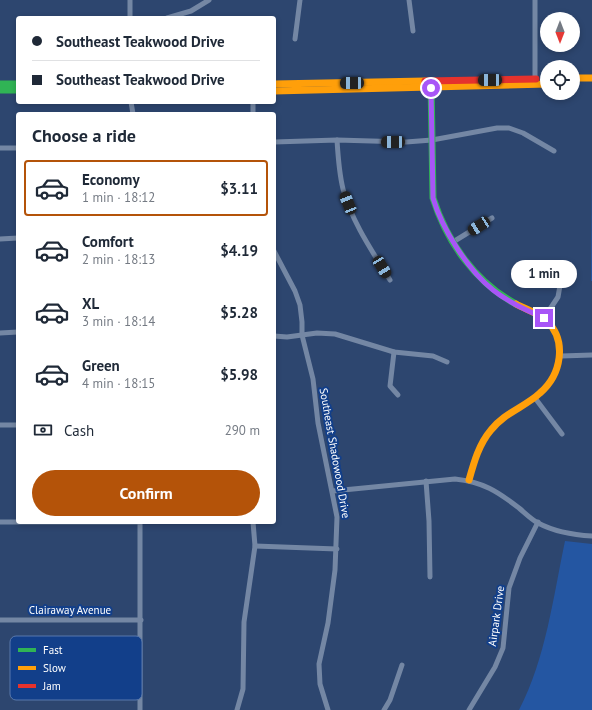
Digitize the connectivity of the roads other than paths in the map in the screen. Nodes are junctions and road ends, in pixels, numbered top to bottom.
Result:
1 (130, 0) edge
2 (209, 0) edge
3 (300, 0) edge
4 (410, 0) edge
5 (535, 0) edge
6 (130, 16) edge
7 (174, 16) edge
8 (413, 31) dead end
9 (295, 39) dead end
10 (580, 78) edge
11 (592, 78) edge
12 (535, 79) junction
13 (540, 79) edge
14 (592, 83) edge
15 (0, 84) edge
16 (16, 84) edge
17 (276, 84) edge
18 (431, 84) junction
19 (540, 84) edge
20 (580, 84) edge
21 (0, 90) edge
22 (16, 90) edge
23 (276, 91) edge
24 (337, 140) junction
25 (432, 140) junction
26 (276, 142) edge
27 (0, 148) edge
28 (16, 148) edge
29 (554, 150) dead end
30 (492, 218) dead end
31 (16, 238) edge
32 (0, 239) edge
33 (453, 242) junction
34 (276, 255) edge
35 (562, 274) dead end
36 (390, 280) dead end
37 (544, 318) junction
38 (0, 332) edge
39 (16, 332) edge
40 (302, 335) junction
41 (276, 336) edge
42 (394, 352) junction
43 (592, 355) edge
44 (561, 356) junction
45 (447, 362) dead end
46 (398, 395) dead end
47 (535, 398) junction
48 (0, 425) edge
49 (16, 425) edge
50 (562, 434) dead end
51 (469, 480) junction
52 (426, 481) junction
53 (333, 491) junction
54 (0, 522) edge
55 (16, 522) edge
56 (538, 522) junction
57 (140, 524) edge
58 (253, 524) edge
59 (592, 536) edge
60 (256, 546) junction
61 (337, 549) junction
62 (430, 577) dead end
63 (0, 620) edge
64 (140, 620) junction
65 (140, 636) edge
66 (402, 665) dead end
67 (237, 710) edge
68 (328, 710) edge
69 (384, 710) edge
70 (469, 710) edge

1 - 6 street
2 - 7 street
3 - 9 street
4 - 8 street
5 - 12 street
10 - 11 main road
12 - 13 main road
12 - 18 main road
14 - 20 main road
15 - 16 main road
17 - 18 main road
18 - 19 main road
18 - 23 main road
18 - 25 main road
21 - 22 main road
24 - 25 street
24 - 26 street
24 - 36 street
25 - 29 street
25 - 33 main road
27 - 28 street
30 - 33 street
31 - 32 street
33 - 37 main road
34 - 40 street, Southeast Shadowood Drive
35 - 37 street
37 - 44 main road
38 - 39 street
40 - 41 street
40 - 42 street
40 - 53 street, Southeast Shadowood Drive
42 - 45 street
42 - 46 street
43 - 44 street
44 - 47 main road
47 - 50 street
47 - 51 main road
48 - 49 street
51 - 52 street
51 - 56 street
52 - 53 street
52 - 62 street
53 - 61 street, Southeast Shadowood Drive
54 - 55 street
56 - 59 street
56 - 70 street, Airpark Drive
57 - 64 street
58 - 60 street
60 - 61 street
60 - 67 street
61 - 68 street, Southeast Shadowood Drive
63 - 64 street, Clairaway Avenue
64 - 65 street
66 - 69 street

